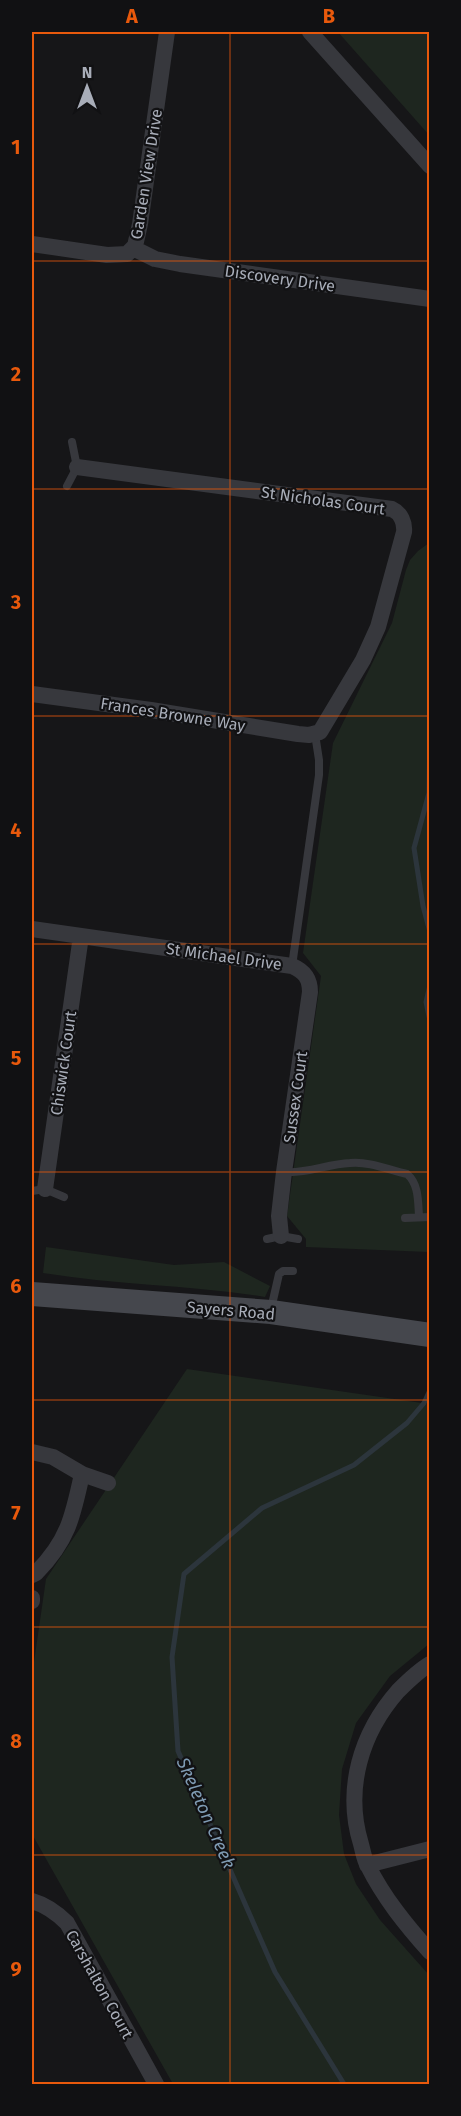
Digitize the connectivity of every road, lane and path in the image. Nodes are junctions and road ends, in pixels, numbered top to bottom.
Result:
1 (167, 32) edge
2 (310, 32) edge
3 (429, 166) edge
4 (32, 244) edge
5 (133, 248) junction
6 (429, 299) edge
7 (72, 442) dead end
8 (76, 467) junction
9 (67, 486) dead end
10 (32, 694) edge
11 (315, 734) junction
12 (32, 929) edge
13 (81, 936) junction
14 (292, 966) junction
15 (284, 1172) junction
16 (38, 1190) edge
17 (64, 1197) dead end
18 (419, 1216) junction
19 (429, 1217) edge
20 (405, 1218) dead end
21 (274, 1238) joint
22 (298, 1239) dead end
23 (293, 1271) dead end
24 (32, 1294) edge
25 (271, 1312) junction
26 (429, 1335) edge
27 (32, 1452) edge
28 (82, 1474) junction
29 (108, 1483) dead end
30 (32, 1575) edge
31 (429, 1664) edge
32 (429, 1849) edge
33 (367, 1865) junction
34 (32, 1901) edge
35 (429, 1952) edge
36 (152, 2084) edge

1 - 5 street, Garden View Drive
2 - 3 street
4 - 5 street, Garden View Drive
5 - 6 street, Discovery Drive
7 - 8 lane
8 - 9 lane
8 - 11 street, St Nicholas Court
10 - 11 street, Frances Browne Way
11 - 14 lane, St Michael Drive
12 - 13 street, St Michael Drive
13 - 14 street, St Michael Drive
13 - 16 street, Chiswick Court
14 - 15 street, Sussex Court
15 - 18 lane
15 - 21 street, Sussex Court
16 - 17 lane, Chiswick Court
18 - 19 lane
18 - 20 lane
21 - 22 lane, Sussex Court
23 - 25 lane
24 - 25 main road, Sayers Road
25 - 26 main road, Sayers Road
27 - 28 street
28 - 29 street
28 - 30 street
31 - 33 street
32 - 33 street
33 - 35 street
34 - 36 street, Carshalton Court

